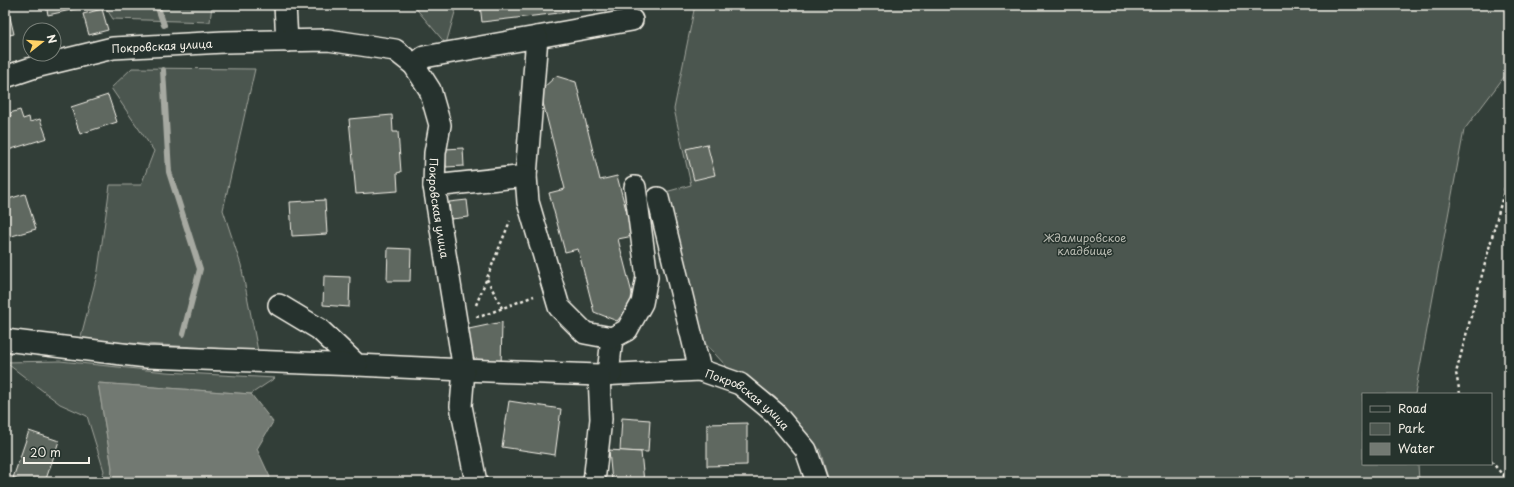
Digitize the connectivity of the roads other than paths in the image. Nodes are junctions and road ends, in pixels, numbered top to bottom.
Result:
1 (285, 5) edge
2 (632, 20) dead end
3 (537, 37) junction
4 (286, 41) junction
5 (414, 65) junction
6 (5, 77) edge
7 (526, 176) junction
8 (434, 186) junction
9 (634, 187) dead end
10 (658, 198) dead end
11 (278, 305) dead end
12 (612, 338) junction
13 (5, 340) edge
14 (357, 365) junction
15 (464, 370) junction
16 (700, 370) junction
17 (605, 374) junction
18 (476, 482) edge
19 (594, 482) edge
20 (817, 482) edge

1 - 4 street
2 - 3 street
3 - 5 street
3 - 7 street
4 - 5 street, Покровская улица
4 - 6 street, Покровская улица
5 - 8 street, Покровская улица
7 - 8 street
7 - 12 street
8 - 15 street, Покровская улица
9 - 12 street
10 - 16 street
11 - 14 street
12 - 17 street
13 - 14 street
14 - 15 street
15 - 17 street, Покровская улица
15 - 18 street
16 - 17 street, Покровская улица
16 - 20 street, Покровская улица
17 - 19 street

